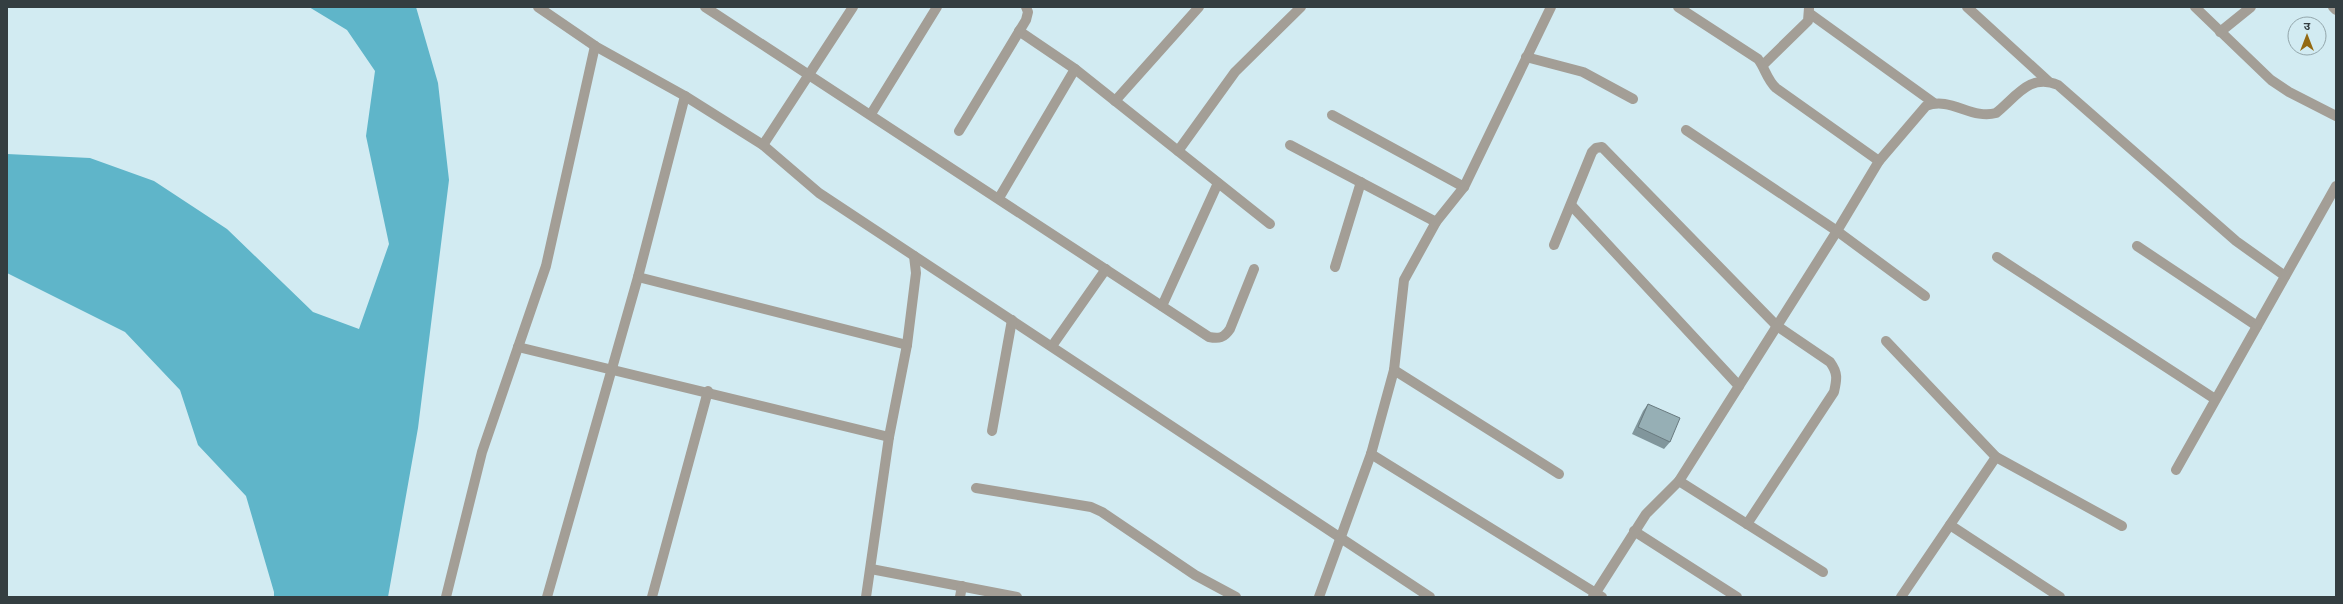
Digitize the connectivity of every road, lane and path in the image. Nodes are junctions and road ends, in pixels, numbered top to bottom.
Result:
1 (538, 7) edge
2 (706, 7) edge
3 (853, 7) edge
4 (937, 7) edge
5 (1026, 7) edge
6 (1199, 7) edge
7 (1301, 7) edge
8 (1551, 7) edge
9 (1678, 7) edge
10 (1967, 7) edge
11 (2195, 7) edge
12 (2251, 7) edge
13 (2332, 7) edge
14 (1809, 10) edge
15 (2336, 10) edge
16 (1019, 31) junction
17 (2220, 32) junction
18 (595, 46) junction
19 (1526, 57) junction
20 (1763, 65) junction
21 (1075, 69) junction
22 (810, 74) junction
23 (2048, 81) junction
24 (685, 96) junction
25 (1633, 99) dead end
26 (1115, 101) junction
27 (1934, 103) junction
28 (871, 114) junction
29 (1332, 115) dead end
30 (2336, 116) edge
31 (1686, 130) dead end
32 (959, 131) dead end
33 (763, 145) junction
34 (1290, 145) dead end
35 (1178, 151) junction
36 (1878, 161) junction
37 (1361, 182) junction
38 (1218, 183) junction
39 (2336, 186) edge
40 (1464, 187) junction
41 (998, 198) junction
42 (1571, 206) junction
43 (1436, 222) junction
44 (1270, 224) dead end
45 (1837, 231) junction
46 (1554, 245) dead end
47 (2136, 246) dead end
48 (914, 256) junction
49 (1997, 257) dead end
50 (1336, 267) dead end
51 (1254, 269) dead end
52 (1106, 270) junction
53 (638, 276) junction
54 (2285, 276) junction
55 (1925, 296) dead end
56 (1162, 306) junction
57 (1012, 320) junction
58 (1777, 326) junction
59 (2257, 326) junction
60 (1886, 341) dead end
61 (907, 345) junction
62 (1052, 346) junction
63 (518, 347) junction
64 (611, 368) junction
65 (1394, 370) junction
66 (1739, 386) junction
67 (708, 391) junction
68 (2216, 399) junction
69 (992, 431) dead end
70 (889, 437) junction
71 (1372, 454) junction
72 (1996, 457) junction
73 (2176, 470) dead end
74 (1559, 474) dead end
75 (1679, 481) junction
76 (976, 488) dead end
77 (1747, 524) junction
78 (1950, 525) junction
79 (2122, 526) dead end
80 (1634, 531) junction
81 (1341, 539) junction
82 (871, 569) junction
83 (1823, 572) dead end
84 (962, 586) junction
85 (655, 596) edge
86 (1597, 596) edge
87 (446, 597) edge
88 (547, 597) edge
89 (866, 597) edge
90 (960, 597) edge
91 (1017, 597) edge
92 (1236, 597) edge
93 (1319, 597) edge
94 (1430, 597) edge
95 (1737, 597) edge
96 (1901, 597) edge
97 (2060, 597) edge

1 - 18 street
2 - 22 street
3 - 22 street
4 - 28 street
5 - 16 street
6 - 26 street
7 - 35 street
8 - 19 street
9 - 20 street
10 - 23 street
11 - 17 street
12 - 17 street
13 - 15 street
14 - 20 street
14 - 27 street
16 - 21 street
16 - 32 street
17 - 30 street
18 - 24 street
18 - 63 street
19 - 25 street
19 - 40 street
20 - 36 street
21 - 26 street
21 - 41 street
22 - 28 street
22 - 33 street
23 - 27 street
23 - 54 street
24 - 33 street
24 - 53 street
26 - 35 street
27 - 36 street
28 - 41 street
29 - 40 street
31 - 45 street
33 - 48 street
34 - 37 street
35 - 38 street
36 - 45 street
37 - 43 street
37 - 50 street
38 - 44 street
38 - 56 street
39 - 54 street
40 - 43 street
41 - 52 street
42 - 46 street
42 - 58 street
42 - 66 street
43 - 65 street
45 - 55 street
45 - 58 street
47 - 59 street
48 - 57 street
48 - 61 street
49 - 68 street
51 - 56 street
52 - 56 street
52 - 62 street
53 - 61 street
53 - 64 street
54 - 59 street
57 - 62 street
57 - 69 street
58 - 66 street
58 - 77 street
59 - 68 street
60 - 72 street
61 - 70 street
62 - 81 street
63 - 64 street
63 - 87 street
64 - 67 street
64 - 88 street
65 - 71 street
65 - 74 street
66 - 75 street
67 - 70 street
67 - 85 street
68 - 73 street
70 - 82 street
71 - 81 street
71 - 86 street
72 - 78 street
72 - 79 street
75 - 77 street
75 - 80 street
76 - 92 street
77 - 83 street
78 - 96 street
78 - 97 street
80 - 86 street
80 - 95 street
81 - 93 street
81 - 94 street
82 - 84 street
82 - 89 street
84 - 90 street
84 - 91 street

